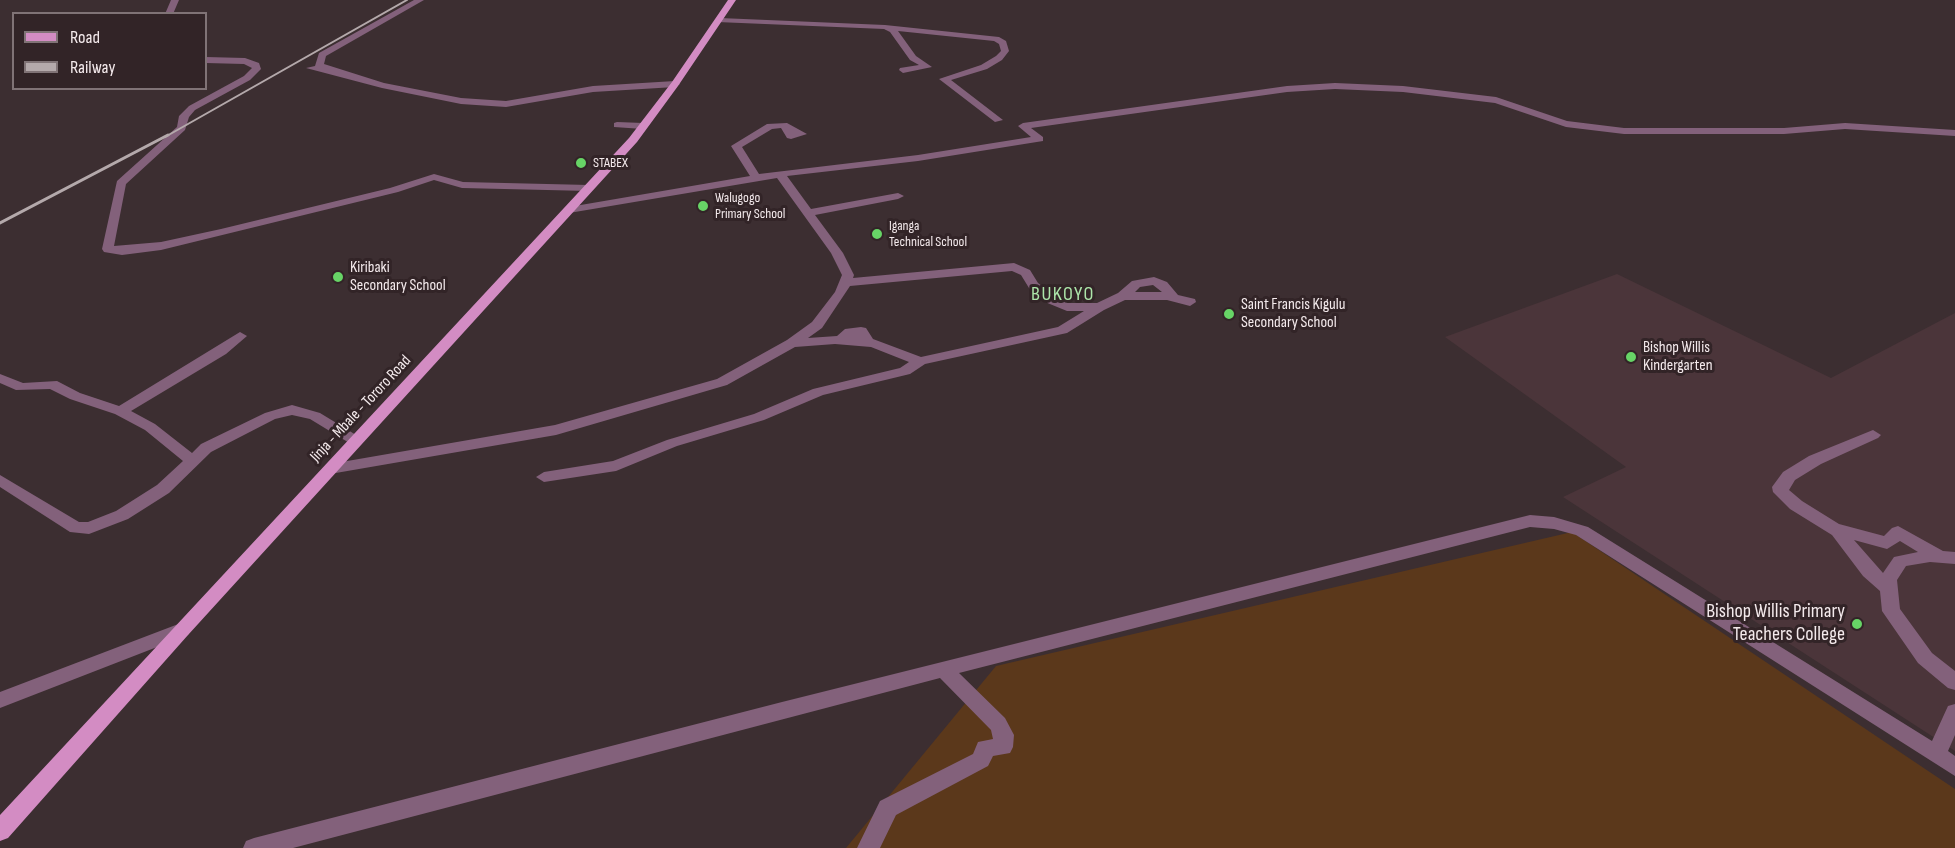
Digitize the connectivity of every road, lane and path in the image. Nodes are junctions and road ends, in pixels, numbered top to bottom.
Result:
1 (420, 0) edge
2 (732, 0) edge
3 (720, 20) junction
4 (885, 27) junction
5 (207, 60) edge
6 (310, 68) dead end
7 (903, 70) dead end
8 (339, 72) junction
9 (675, 84) junction
10 (998, 120) dead end
11 (617, 125) dead end
12 (784, 125) dead end
13 (643, 126) junction
14 (1955, 133) edge
15 (775, 171) junction
16 (754, 176) junction
17 (589, 188) junction
18 (898, 196) dead end
19 (569, 210) junction
20 (808, 213) junction
21 (845, 283) junction
22 (1190, 302) dead end
23 (1099, 307) junction
24 (240, 336) dead end
25 (792, 343) junction
26 (920, 361) junction
27 (0, 378) edge
28 (120, 411) junction
29 (1873, 435) dead end
30 (356, 441) junction
31 (191, 460) junction
32 (330, 469) junction
33 (544, 477) dead end
34 (0, 480) edge
35 (1831, 527) junction
36 (1948, 557) edge
37 (1889, 589) junction
38 (181, 630) junction
39 (943, 669) junction
40 (1955, 682) edge
41 (0, 700) edge
42 (1955, 712) edge
43 (1936, 755) junction
44 (1955, 767) edge
45 (0, 831) edge
46 (254, 848) edge
47 (868, 848) edge

1 - 8 street
2 - 3 main road, Jinja - Mbale - Tororo Road
3 - 4 street
3 - 9 main road, Jinja - Mbale - Tororo Road
4 - 7 street
4 - 10 street
5 - 17 street
6 - 8 street
8 - 9 street
9 - 13 main road, Jinja - Mbale - Tororo Road
11 - 13 street
12 - 16 street
13 - 17 main road, Jinja - Mbale - Tororo Road
14 - 15 street
15 - 16 street
15 - 20 street
16 - 19 street
17 - 19 main road, Jinja - Mbale - Tororo Road
18 - 20 street
19 - 30 main road, Jinja - Mbale - Tororo Road
20 - 21 street
21 - 23 street
21 - 25 street
22 - 23 street
23 - 26 street
24 - 28 street
25 - 26 street
25 - 32 street
26 - 33 street
27 - 28 street
28 - 31 street
29 - 35 street
30 - 31 street
30 - 32 main road, Jinja - Mbale - Tororo Road
31 - 34 street
32 - 38 main road, Jinja - Mbale - Tororo Road
35 - 36 street
35 - 37 street
36 - 37 street
37 - 40 street
38 - 41 street
38 - 45 main road, Jinja - Mbale - Tororo Road
39 - 43 street
39 - 46 street
39 - 47 street
42 - 43 street
43 - 44 street

